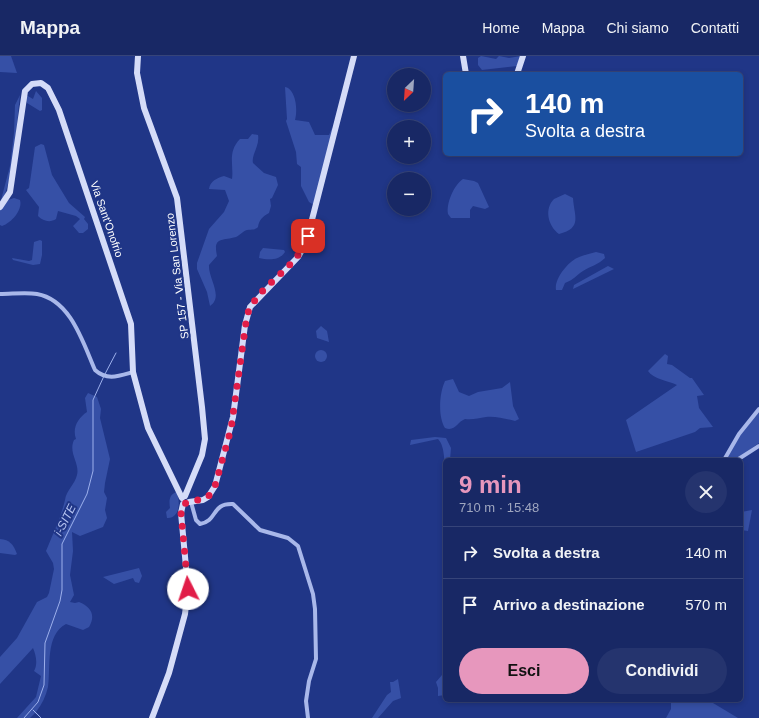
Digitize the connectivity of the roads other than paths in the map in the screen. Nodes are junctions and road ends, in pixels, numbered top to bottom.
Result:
1 (138, 56) edge
2 (354, 56) edge
3 (463, 56) edge
4 (523, 56) edge
5 (466, 72) edge
6 (518, 72) edge
7 (0, 207) edge
8 (0, 294) edge
9 (133, 372) junction
10 (759, 409) edge
11 (759, 446) edge
12 (725, 458) edge
13 (740, 458) edge
14 (186, 500) junction
15 (152, 718) edge
16 (308, 718) edge

1 - 14 street, SP 157 - Via San Lorenzo
2 - 14 street
3 - 5 street
4 - 6 street
7 - 9 street, Via Sant'Onofrio
8 - 9 street
9 - 14 street, Via Sant'Onofrio
10 - 12 street
11 - 13 street
14 - 15 street, SP 157 - Via San Lorenzo
14 - 16 street

